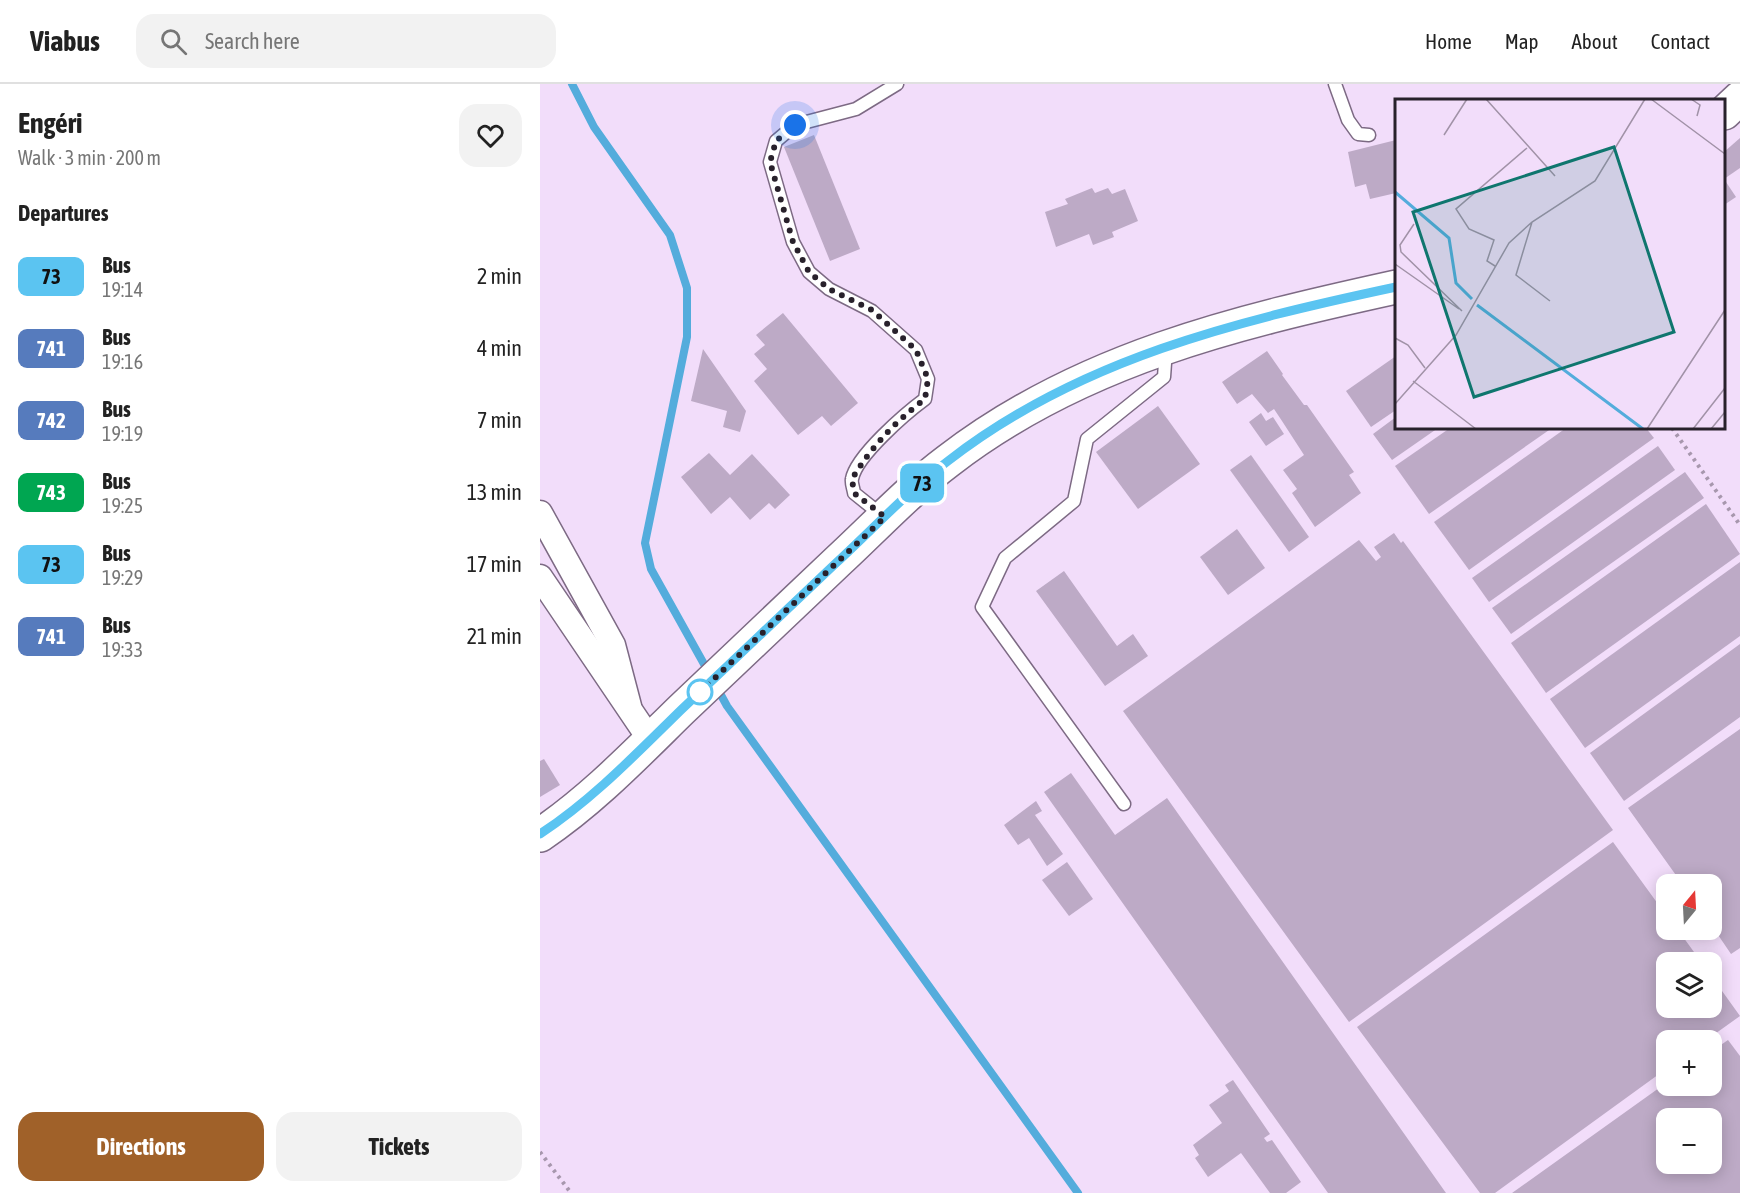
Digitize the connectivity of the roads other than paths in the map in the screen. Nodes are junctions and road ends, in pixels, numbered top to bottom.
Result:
1 (897, 84) edge
2 (1335, 84) edge
3 (1740, 98) edge
4 (1725, 112) edge
5 (1369, 135) dead end
6 (1395, 287) edge
7 (1166, 345) junction
8 (540, 513) edge
9 (885, 517) junction
10 (540, 577) edge
11 (629, 706) junction
12 (651, 741) junction
13 (1124, 804) dead end
14 (540, 834) edge

1 - 9 lane
2 - 5 lane
3 - 4 main road
6 - 7 main road
7 - 9 main road
7 - 13 lane
8 - 11 street
9 - 12 main road
10 - 11 street
11 - 12 street
12 - 14 main road

